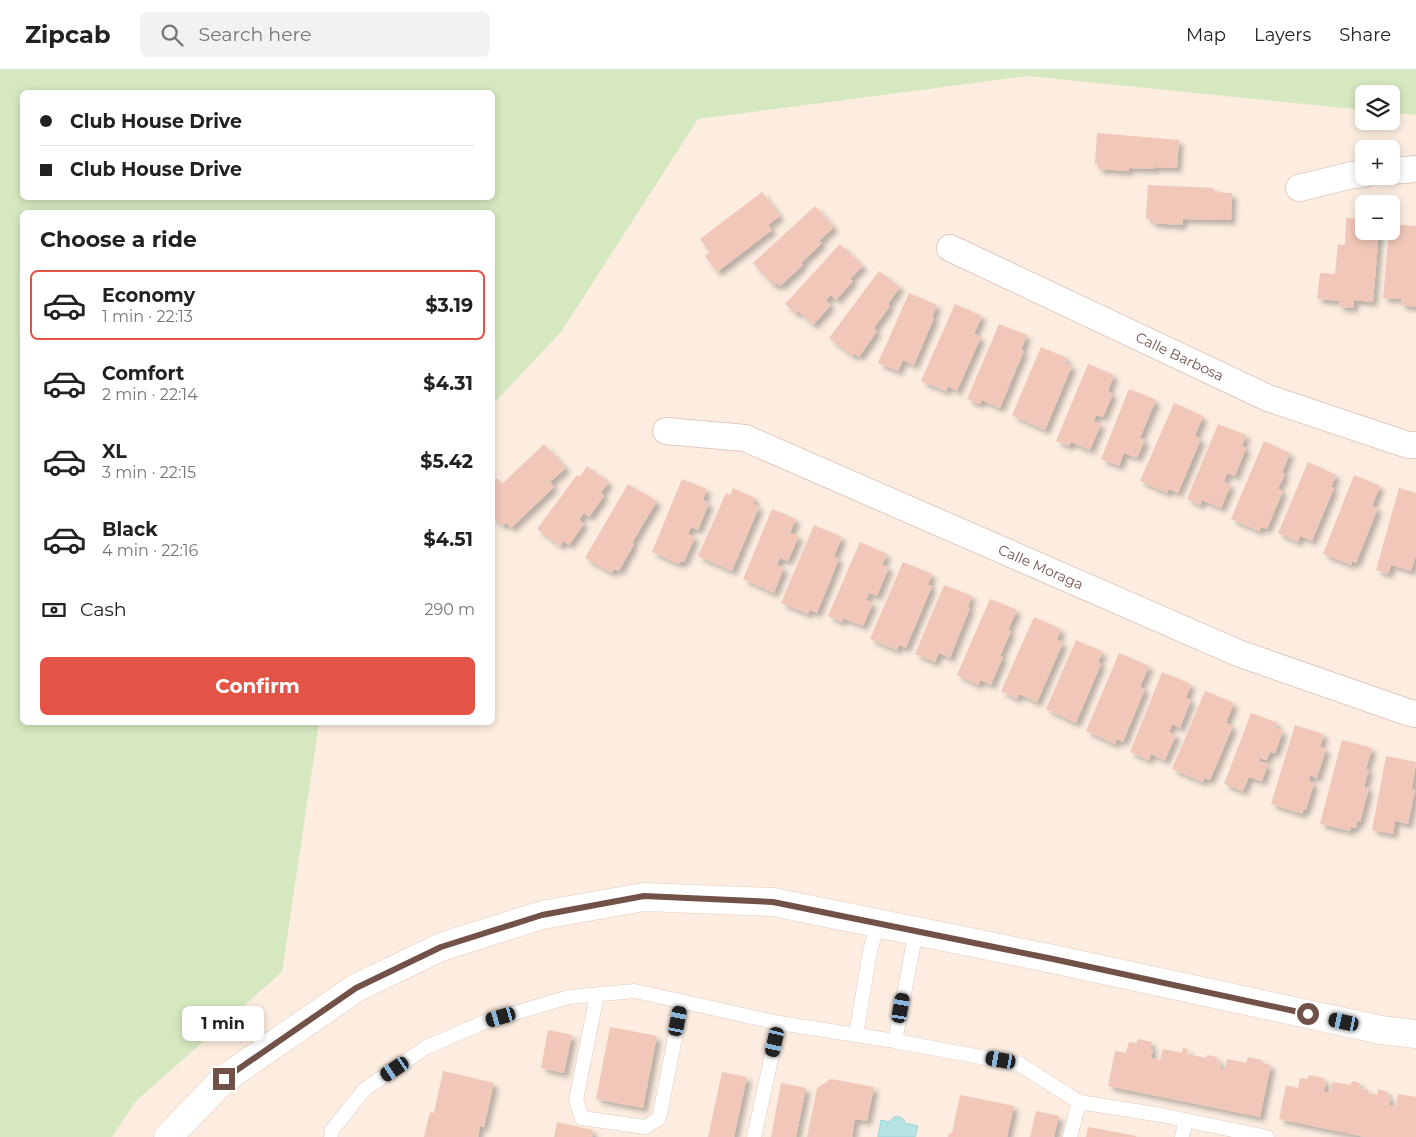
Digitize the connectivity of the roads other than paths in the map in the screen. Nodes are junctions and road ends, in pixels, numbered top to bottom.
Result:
1 (1416, 169) edge
2 (1400, 170) edge
3 (1355, 175) edge
4 (1299, 188) dead end
5 (950, 248) dead end
6 (666, 430) dead end
7 (1416, 445) edge
8 (1416, 714) edge
9 (878, 923) junction
10 (916, 931) junction
11 (597, 995) junction
12 (682, 1002) junction
13 (779, 1023) junction
14 (1416, 1034) edge
15 (856, 1035) junction
16 (895, 1041) junction
17 (1078, 1102) junction
18 (1186, 1120) junction
19 (168, 1137) edge
20 (331, 1137) edge
21 (754, 1137) edge
22 (1070, 1137) edge
23 (1182, 1137) edge
24 (1267, 1137) edge

1 - 2 street
3 - 4 street
5 - 7 street, Calle Barbosa
6 - 8 street, Calle Moraga
9 - 10 street
9 - 15 lane
9 - 19 street
10 - 14 street
10 - 16 lane
11 - 12 lane
11 - 12 lane
11 - 20 lane
12 - 13 lane
13 - 15 lane
13 - 21 lane
15 - 16 lane
16 - 17 lane
17 - 18 lane
17 - 22 lane
18 - 23 lane
18 - 24 lane

